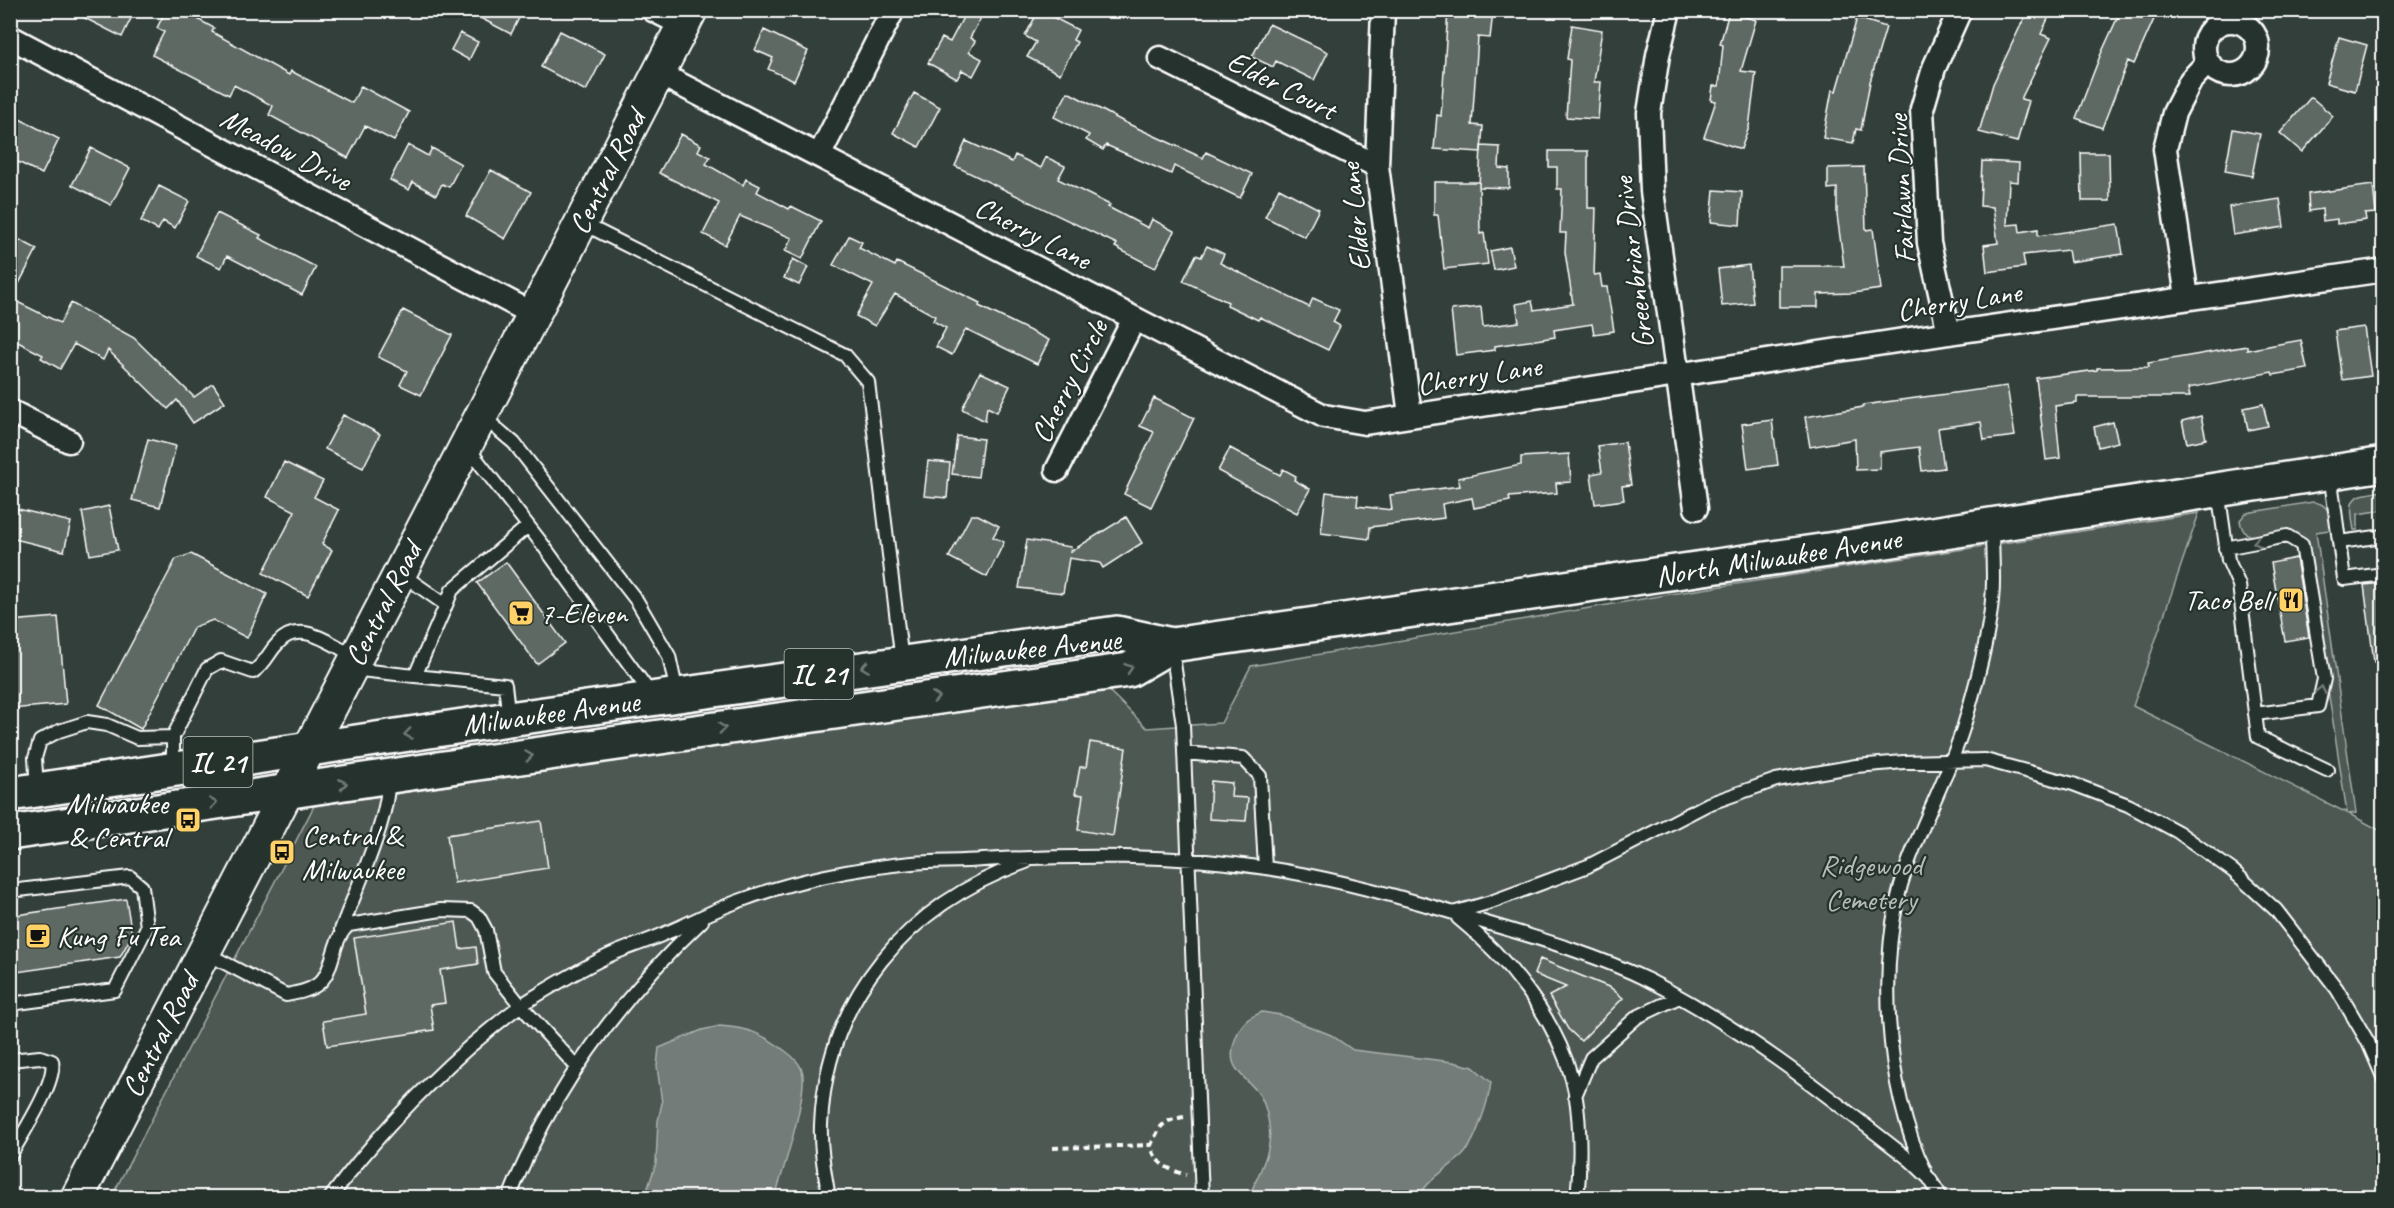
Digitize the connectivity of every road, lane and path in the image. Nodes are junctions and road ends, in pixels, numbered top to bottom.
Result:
1 (653, 10) edge
2 (893, 10) edge
3 (1383, 10) edge
4 (1669, 10) edge
5 (1960, 10) edge
6 (687, 18) edge
7 (10, 37) edge
8 (1160, 58) dead end
9 (2208, 62) dead end
10 (658, 73) junction
11 (819, 156) junction
12 (1377, 166) junction
13 (581, 223) junction
14 (2384, 270) edge
15 (2187, 297) junction
16 (533, 314) junction
17 (1134, 319) junction
18 (1949, 333) junction
19 (1677, 375) junction
20 (10, 411) edge
21 (481, 416) junction
22 (1410, 416) junction
23 (69, 441) dead end
24 (465, 445) junction
25 (2384, 464) edge
26 (1057, 470) dead end
27 (2330, 472) junction
28 (2218, 489) junction
29 (1696, 508) dead end
30 (1992, 524) junction
31 (528, 526) junction
32 (2384, 536) edge
33 (2339, 542) junction
34 (2225, 548) junction
35 (399, 573) junction
36 (2384, 574) edge
37 (446, 605) junction
38 (1172, 645) junction
39 (902, 662) junction
40 (353, 663) junction
41 (415, 676) junction
42 (665, 696) junction
43 (2255, 714) junction
44 (508, 719) junction
45 (308, 748) junction
46 (173, 753) junction
47 (1184, 753) junction
48 (1951, 760) junction
49 (2327, 770) dead end
50 (388, 777) junction
51 (24, 792) edge
52 (285, 794) junction
53 (10, 834) edge
54 (1041, 857) junction
55 (1189, 860) junction
56 (1265, 868) junction
57 (10, 891) edge
58 (1452, 913) junction
59 (709, 914) junction
60 (340, 931) junction
61 (203, 951) junction
62 (1679, 997) junction
63 (10, 1004) edge
64 (521, 1006) junction
65 (2368, 1042) junction
66 (2384, 1055) edge
67 (10, 1060) edge
68 (576, 1066) junction
69 (2384, 1079) edge
70 (1575, 1097) junction
71 (1199, 1115) junction
72 (1151, 1146) junction
73 (1053, 1148) dead end
74 (10, 1156) edge
75 (1929, 1178) junction
76 (1201, 1179) junction
77 (77, 1197) edge
78 (330, 1197) edge
79 (509, 1197) edge
80 (829, 1197) edge
81 (1202, 1197) edge
82 (1577, 1197) edge
83 (1942, 1197) edge

1 - 6 street
2 - 11 street
3 - 12 street, Elder Lane
4 - 19 street, Greenbriar Drive
5 - 18 street, Fairlawn Drive
6 - 10 main road, Central Road
7 - 16 street, Meadow Drive
8 - 12 street, Elder Court
9 - 15 street
10 - 11 street, Cherry Lane
10 - 13 main road, Central Road
11 - 17 street, Cherry Lane
12 - 22 street, Elder Lane
13 - 16 main road, Central Road
13 - 39 lane
14 - 15 street, Cherry Lane
15 - 18 street, Cherry Lane
16 - 21 main road, Central Road
17 - 22 street, Cherry Lane
17 - 26 street, Cherry Circle
18 - 19 street, Cherry Lane
19 - 22 street, Cherry Lane
19 - 29 street, Greenbriar Drive
20 - 23 street
21 - 24 main road, Central Road
21 - 42 lane
24 - 31 lane
24 - 35 main road, Central Road
25 - 27 main road, North Milwaukee Avenue
27 - 28 main road, North Milwaukee Avenue
27 - 33 lane
28 - 30 main road, North Milwaukee Avenue
28 - 34 lane
30 - 38 main road, North Milwaukee Avenue
30 - 48 lane
31 - 37 lane
31 - 42 lane
32 - 33 lane
33 - 36 lane
34 - 43 lane
43 -> 34 lane
35 - 37 lane
35 - 40 main road, Central Road
37 - 41 lane
38 - 39 main road, Milwaukee Avenue / IL 21
38 - 47 lane
50 -> 38 main road, Milwaukee Avenue / IL 21
39 -> 42 main road, Milwaukee Avenue / IL 21
40 - 41 lane
40 - 45 main road, Central Road
40 - 46 lane
41 - 44 lane
42 - 44 main road, Milwaukee Avenue / IL 21
43 - 49 lane
44 -> 45 main road, Milwaukee Avenue / IL 21
45 - 46 main road, Milwaukee Avenue / IL 21
45 - 52 main road, Central Road
46 - 51 main road, Milwaukee Avenue / IL 21
46 - 51 lane
47 - 55 lane
47 - 56 lane
48 - 58 lane
48 - 65 lane
48 - 75 lane
52 -> 50 main road, Milwaukee Avenue / IL 21
50 - 60 lane
53 -> 52 main road, Milwaukee Avenue / IL 21
52 - 61 main road, Central Road
54 - 55 lane
54 - 59 lane
54 - 80 lane
55 - 56 lane
55 - 71 lane
56 - 58 lane
57 - 63 lane
58 - 62 lane
58 - 70 lane
59 - 64 lane
59 - 68 lane
60 - 61 lane
60 - 64 lane
61 - 77 main road, Central Road
62 - 70 lane
62 - 75 lane
64 - 68 lane
64 - 78 lane
65 - 66 lane
65 - 69 lane
67 - 74 lane
68 - 79 lane
70 - 82 lane
71 - 72 path
71 - 76 lane
72 - 73 path
72 - 76 path
75 - 83 lane
76 - 81 lane

